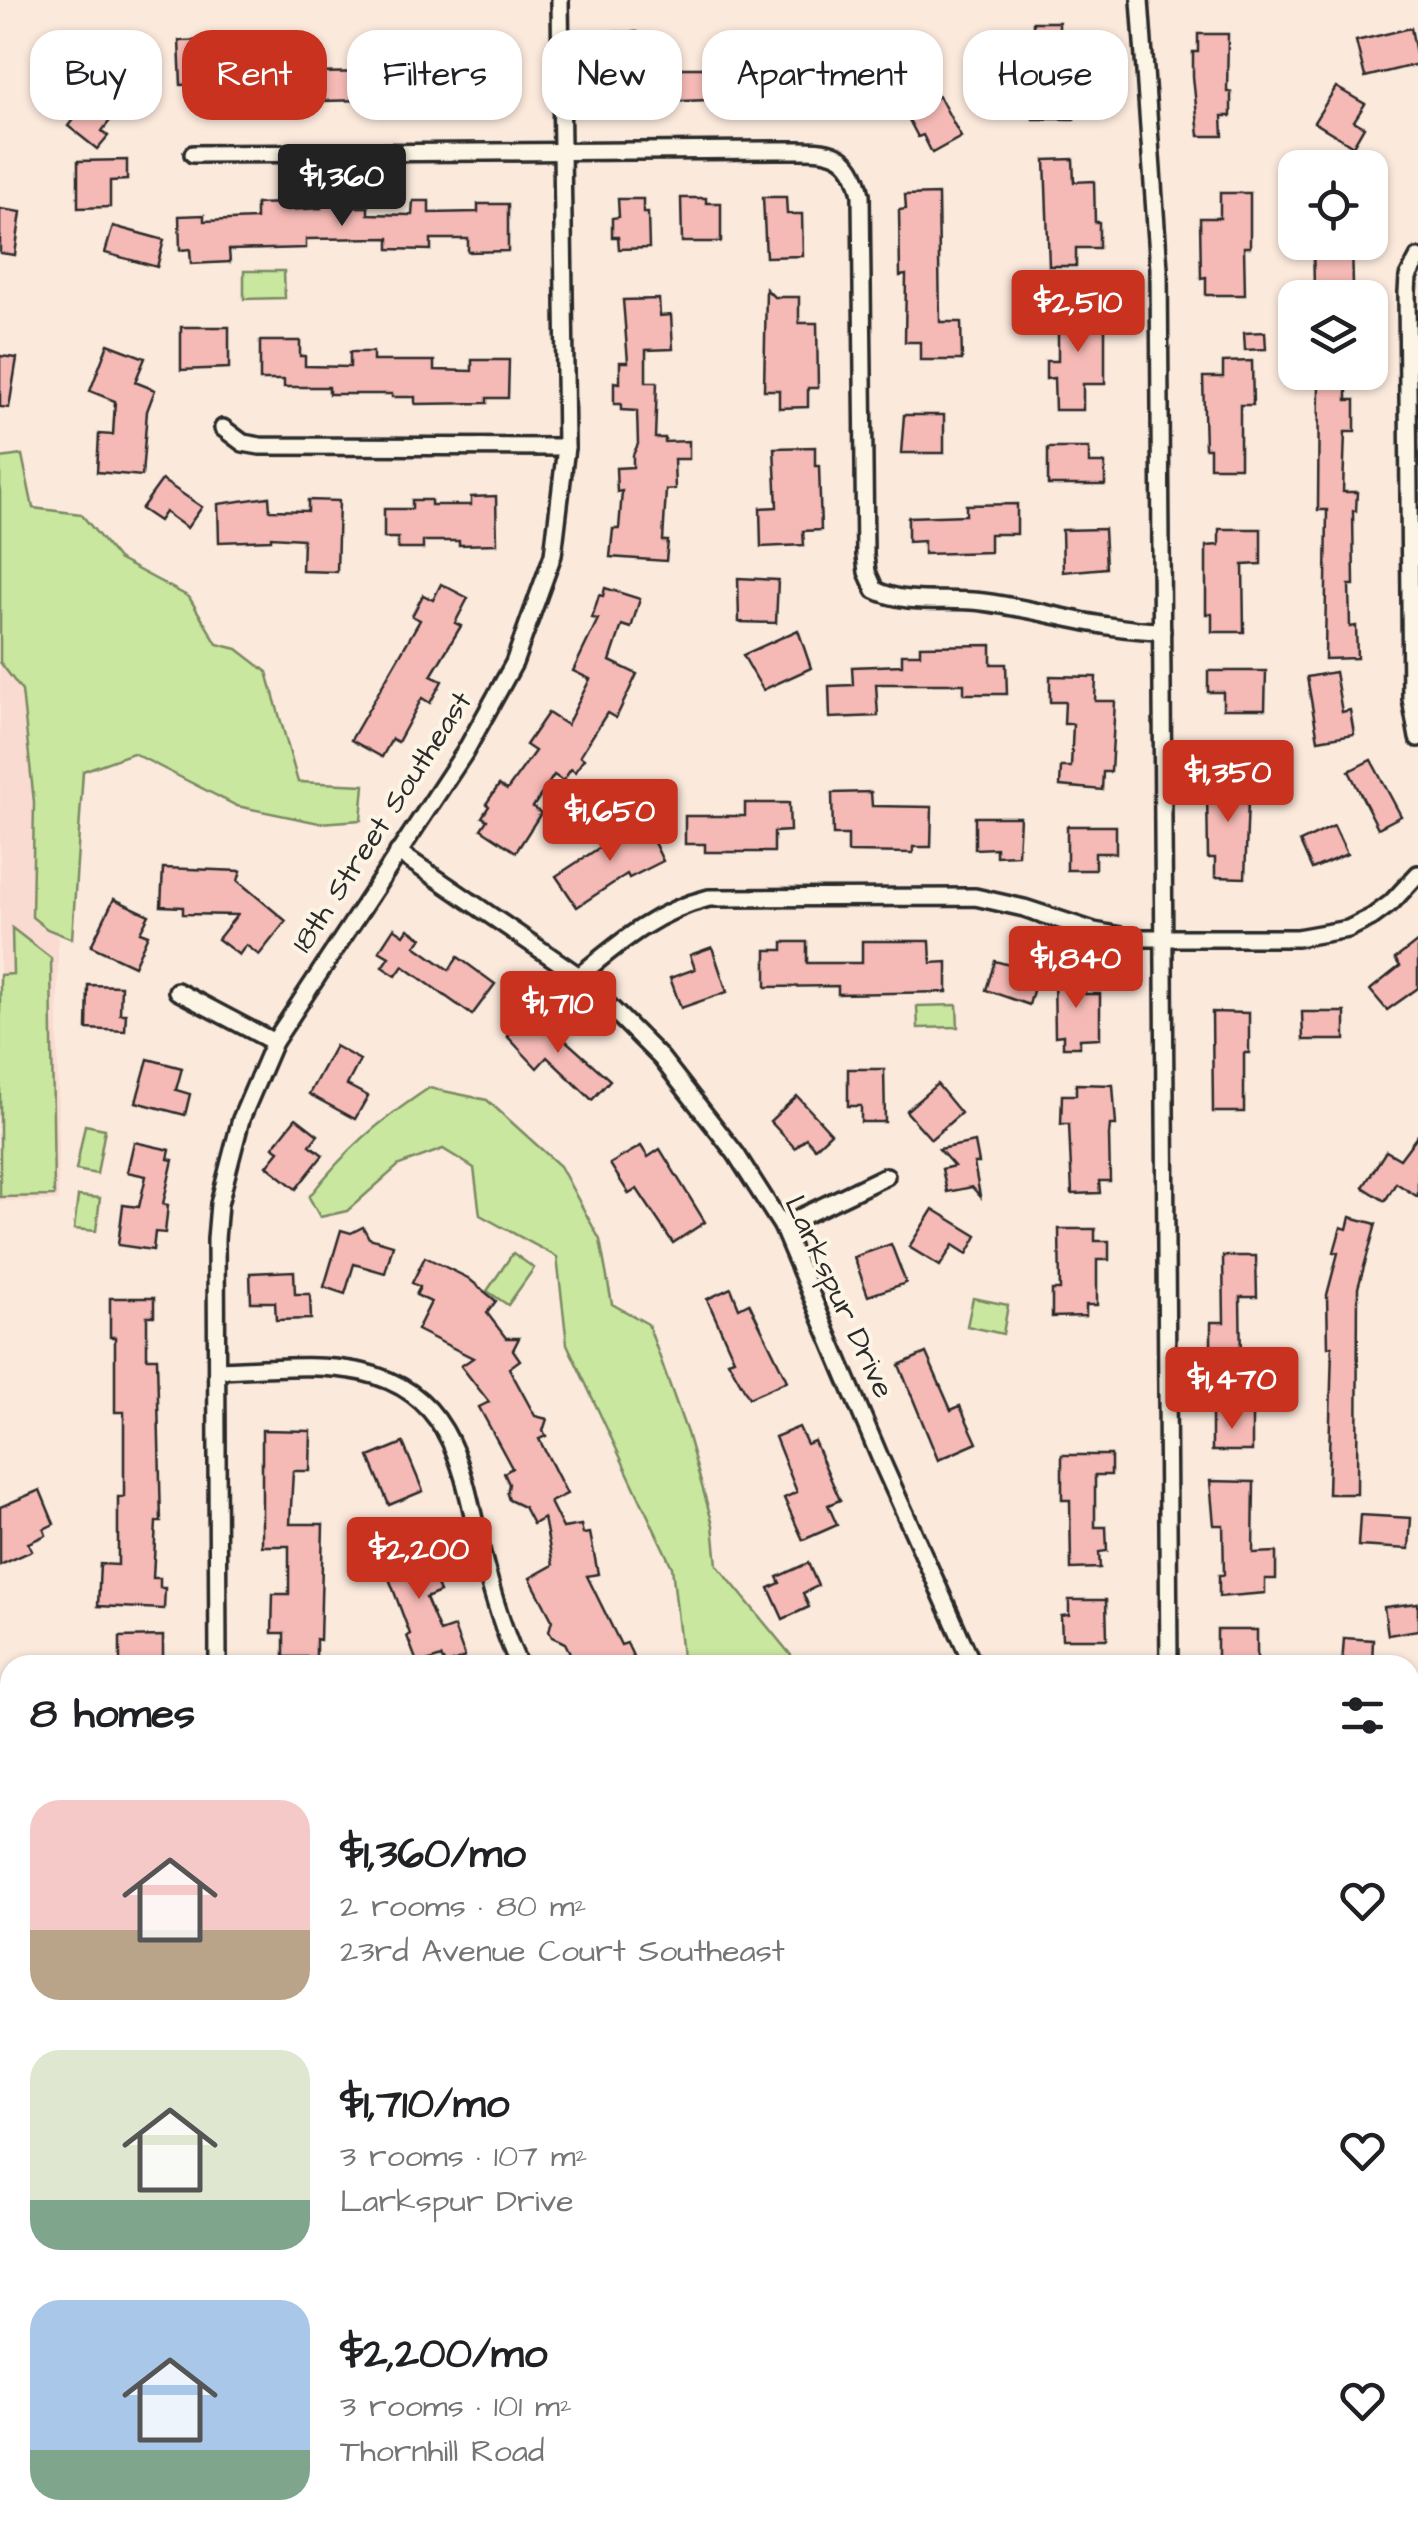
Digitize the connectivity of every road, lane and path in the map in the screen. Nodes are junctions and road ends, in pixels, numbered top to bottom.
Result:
1 (560, 0) edge
2 (1140, 0) edge
3 (562, 152) junction
4 (192, 154) dead end
5 (1418, 258) edge
6 (222, 428) dead end
7 (566, 446) junction
8 (1415, 504) edge
9 (1162, 631) junction
10 (1418, 738) edge
11 (398, 852) junction
12 (1418, 874) edge
13 (1164, 938) junction
14 (578, 976) junction
15 (177, 991) dead end
16 (274, 1042) junction
17 (886, 1176) dead end
18 (782, 1226) junction
19 (217, 1370) junction
20 (218, 1655) edge
21 (516, 1655) edge
22 (969, 1655) edge
23 (1168, 1655) edge

1 - 3 street, 18th Street Southeast
2 - 9 street
3 - 4 street
3 - 7 street, 18th Street Southeast
3 - 9 street
5 - 8 street
6 - 7 street
7 - 11 street, 18th Street Southeast
8 - 10 street
9 - 13 street
11 - 14 street, Larkspur Drive
11 - 16 street, 18th Street Southeast
12 - 13 street
13 - 14 street
13 - 23 street
14 - 18 street, Larkspur Drive
15 - 16 street
16 - 19 street, 18th Street Southeast
17 - 18 street
18 - 22 street, Larkspur Drive
19 - 20 street, 18th Street Southeast
19 - 21 street

